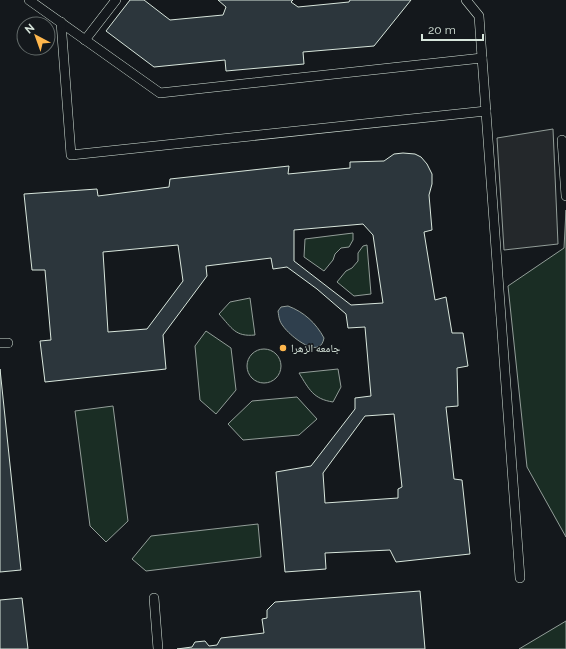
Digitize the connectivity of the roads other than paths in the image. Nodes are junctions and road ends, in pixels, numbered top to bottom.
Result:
1 (30, 0) edge
2 (116, 0) edge
3 (466, 0) edge
4 (61, 22) junction
5 (86, 40) junction
6 (482, 58) junction
7 (486, 111) junction
8 (566, 148) edge
9 (566, 196) edge
10 (520, 578) dead end
11 (154, 598) dead end
12 (158, 649) edge

1 - 4 lane
2 - 5 lane
3 - 6 lane
4 - 5 lane
4 - 7 lane
5 - 6 lane
6 - 7 lane
7 - 10 lane
8 - 9 lane
11 - 12 lane

